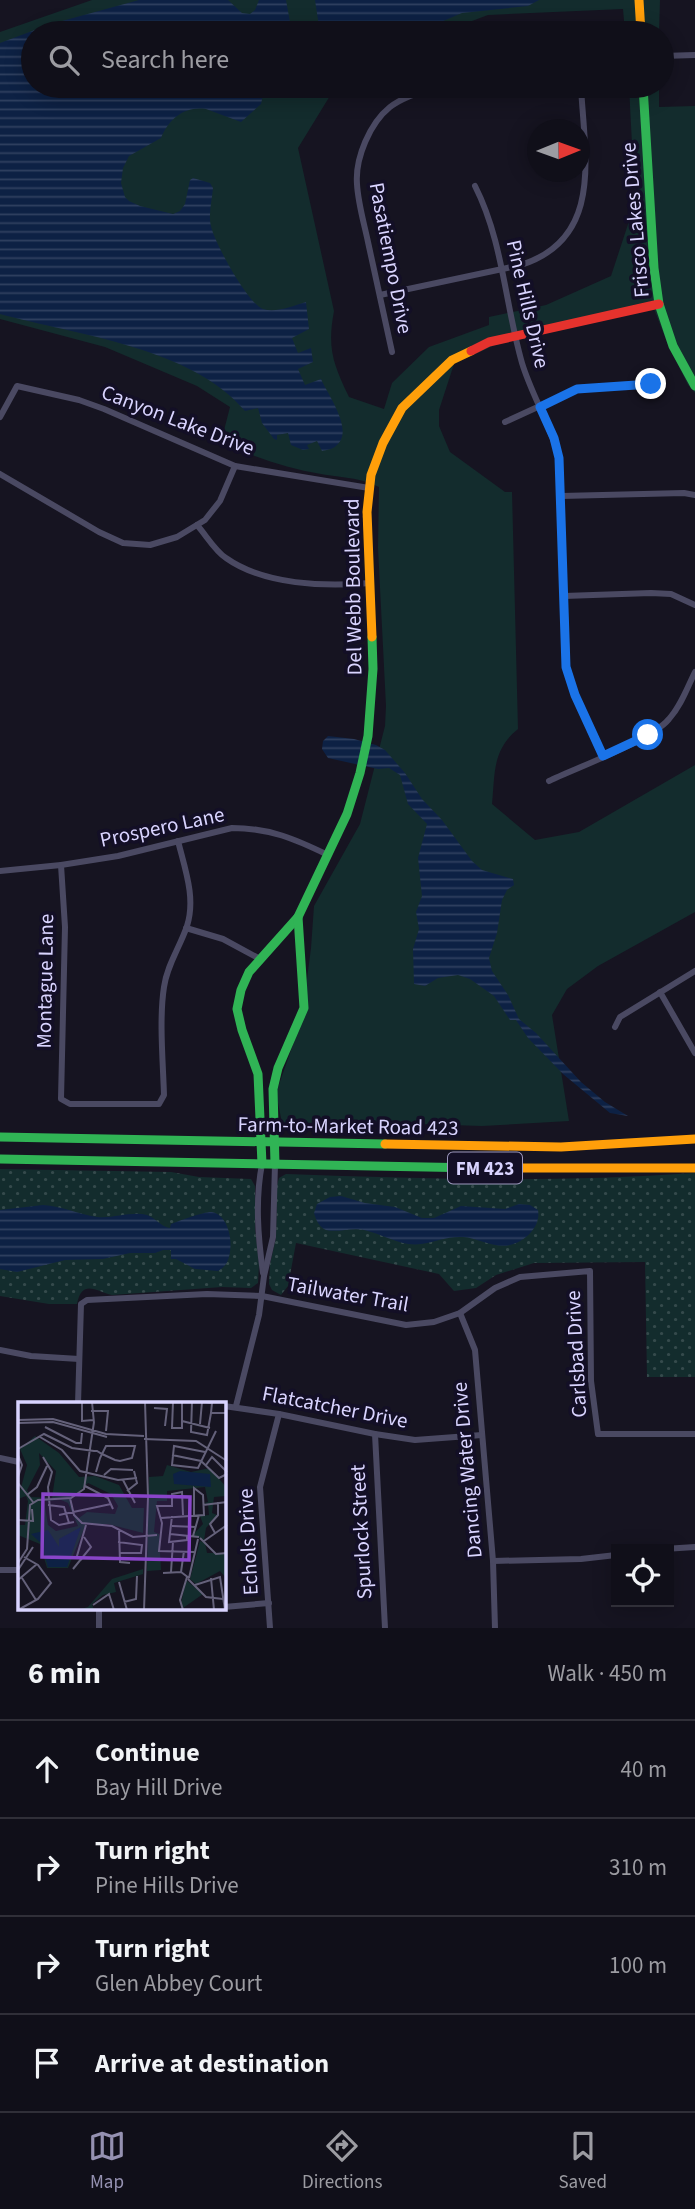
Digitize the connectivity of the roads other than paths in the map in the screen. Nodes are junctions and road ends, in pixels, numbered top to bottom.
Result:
1 (639, 0) edge
2 (640, 21) edge
3 (695, 55) edge
4 (674, 56) edge
5 (406, 98) edge
6 (581, 98) edge
7 (644, 98) edge
8 (475, 186) dead end
9 (501, 269) junction
10 (380, 296) junction
11 (659, 304) junction
12 (516, 336) junction
13 (392, 352) dead end
14 (651, 384) dead end
15 (695, 386) edge
16 (540, 407) junction
17 (0, 417) edge
18 (505, 422) dead end
19 (235, 466) junction
20 (0, 474) edge
21 (369, 488) junction
22 (695, 495) edge
23 (561, 496) junction
24 (197, 525) junction
25 (370, 583) junction
26 (564, 596) junction
27 (695, 605) edge
28 (695, 672) edge
29 (603, 756) junction
30 (549, 781) dead end
31 (178, 841) junction
32 (328, 855) junction
33 (61, 865) junction
34 (0, 871) edge
35 (298, 917) junction
36 (186, 928) junction
37 (260, 959) junction
38 (695, 971) edge
39 (660, 992) junction
40 (615, 1027) dead end
41 (695, 1053) edge
42 (0, 1137) edge
43 (695, 1139) edge
44 (262, 1142) junction
45 (275, 1143) junction
46 (0, 1159) edge
47 (262, 1164) junction
48 (275, 1164) junction
49 (695, 1168) edge
50 (590, 1271) joint
51 (264, 1276) junction
52 (262, 1296) junction
53 (460, 1313) junction
54 (0, 1350) edge
55 (79, 1359) junction
56 (78, 1402) edge
57 (226, 1406) edge
58 (236, 1406) junction
59 (279, 1413) junction
60 (375, 1434) junction
61 (695, 1434) edge
62 (482, 1435) junction
63 (0, 1458) edge
64 (18, 1462) edge
65 (695, 1547) edge
66 (674, 1548) edge
67 (611, 1556) edge
68 (493, 1561) junction
69 (0, 1570) edge
70 (18, 1570) edge
71 (269, 1603) junction
72 (226, 1607) edge
73 (99, 1610) edge
74 (99, 1628) edge
75 (271, 1628) edge
76 (384, 1628) edge
77 (495, 1628) edge

1 - 2 street
3 - 4 street
5 - 10 street, Pasatiempo Drive
6 - 9 street
7 - 11 street, Frisco Lakes Drive
8 - 9 street, Pine Hills Drive
9 - 10 street
9 - 12 street, Pine Hills Drive
10 - 13 street, Pasatiempo Drive
11 - 12 street, Del Webb Boulevard
11 - 15 street, Frisco Lakes Drive
12 - 16 street, Pine Hills Drive
12 - 21 street, Del Webb Boulevard
14 - 16 street
16 - 18 street
16 - 23 street, Pine Hills Drive
17 - 19 street, Canyon Lake Drive
19 - 21 street, Canyon Lake Drive
19 - 24 street
20 - 24 street
21 - 25 street, Del Webb Boulevard
22 - 23 street
23 - 26 street, Pine Hills Drive
24 - 25 street
25 - 32 street, Del Webb Boulevard
26 - 27 street
26 - 29 street, Pine Hills Drive
28 - 29 street
29 - 30 street
31 - 32 street, Prospero Lane
31 - 33 street, Prospero Lane
31 - 36 street
32 - 35 street, Del Webb Boulevard
33 - 34 street, Prospero Lane
33 - 36 street, Montague Lane
35 - 37 street, Del Webb Boulevard
35 - 45 street, Del Webb Boulevard
36 - 37 street
37 - 44 street, Del Webb Boulevard
38 - 39 street
39 - 40 street
39 - 41 street
42 - 44 street, Farm-to-Market Road 423 / FM 423
43 - 45 street, Farm-to-Market Road 423 / FM 423
44 - 45 street, Farm-to-Market Road 423 / FM 423
44 - 47 street, Del Webb Boulevard
45 - 48 street, Del Webb Boulevard
46 - 47 street, Farm-to-Market Road 423 / FM 423
47 - 48 street, Farm-to-Market Road 423 / FM 423
47 - 51 street, Del Webb Boulevard
48 - 49 street, Farm-to-Market Road 423 / FM 423
48 - 51 street, Del Webb Boulevard
50 - 53 street, Tailwater Trail
50 - 61 street, Carlsbad Drive
51 - 52 street, Del Webb Boulevard
52 - 53 street, Tailwater Trail
52 - 55 street, Tailwater Trail
52 - 58 street, Del Webb Boulevard
53 - 62 street, Dancing Water Drive
54 - 55 street
55 - 56 street
57 - 58 street, Flatcatcher Drive
58 - 59 street, Flatcatcher Drive
59 - 60 street, Flatcatcher Drive
59 - 71 street, Echols Drive
60 - 62 street, Flatcatcher Drive
60 - 76 street, Spurlock Street
62 - 68 street, Dancing Water Drive
63 - 64 street
65 - 66 street
67 - 68 street
68 - 77 street, Dancing Water Drive
69 - 70 street
71 - 72 street
71 - 75 street, Echols Drive
73 - 74 street

